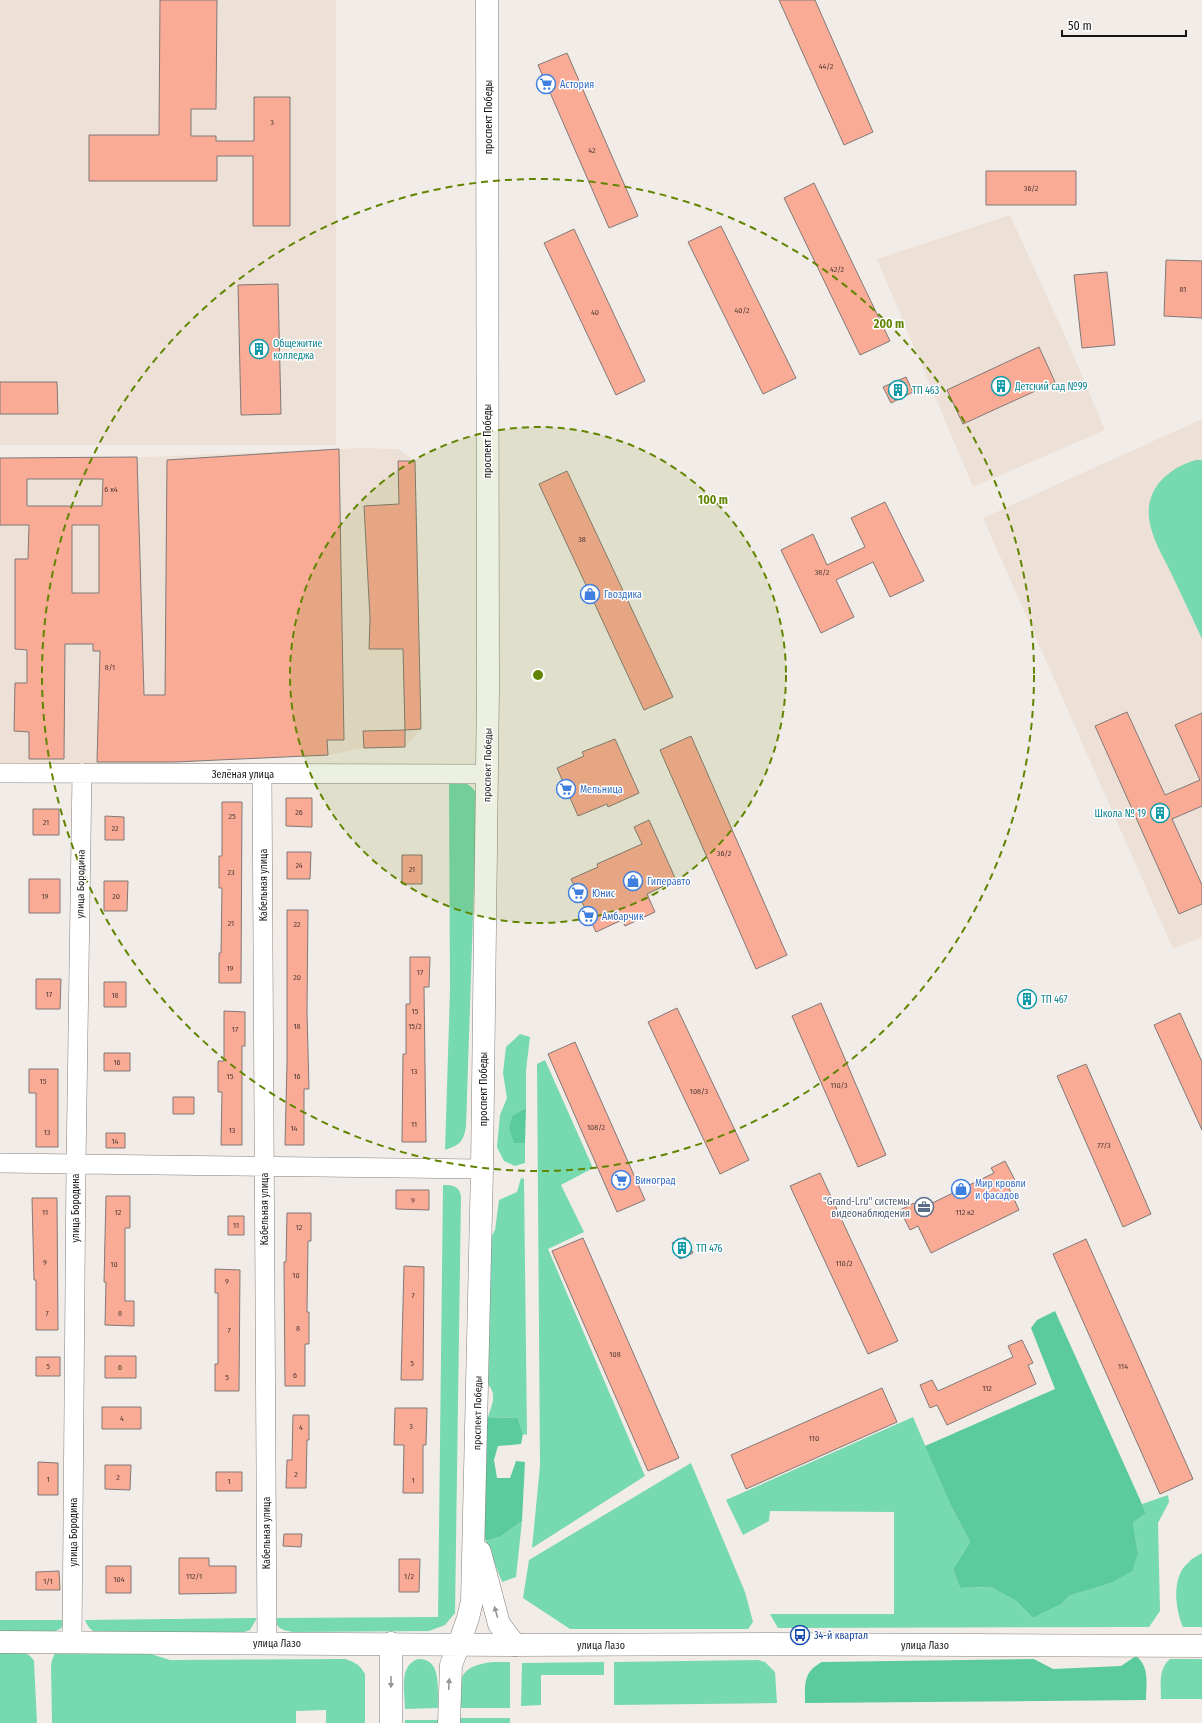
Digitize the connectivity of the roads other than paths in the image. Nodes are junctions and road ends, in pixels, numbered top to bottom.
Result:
1 (487, 0) edge
2 (0, 773) edge
3 (82, 773) junction
4 (262, 774) junction
5 (487, 774) junction
6 (0, 1163) edge
7 (76, 1165) junction
8 (264, 1167) junction
9 (482, 1169) junction
10 (474, 1530) junction
11 (0, 1642) edge
12 (72, 1642) junction
13 (267, 1643) junction
14 (391, 1643) junction
15 (459, 1644) junction
16 (515, 1645) junction
17 (1202, 1646) edge
18 (391, 1723) edge
19 (449, 1723) edge

1 - 5 street, проспект Победы
2 - 3 street, Зелёная улица
3 - 4 street, Зелёная улица
3 - 7 street, улица Бородина
4 - 5 street, Зелёная улица
4 - 8 street, Кабельная улица
5 - 9 street, проспект Победы
6 - 7 street
7 - 8 street
7 - 12 street, улица Бородина
8 - 9 street
8 - 13 street, Кабельная улица
9 - 10 street, проспект Победы
10 - 15 street, проспект Победы
16 -> 10 street, проспект Победы
11 - 12 street, улица Лазо
12 - 13 street, улица Лазо
13 - 14 street, улица Лазо
14 - 15 street, улица Лазо
14 -> 18 street
15 - 16 street, улица Лазо
19 -> 15 street, проспект Победы
16 - 17 street, улица Лазо

